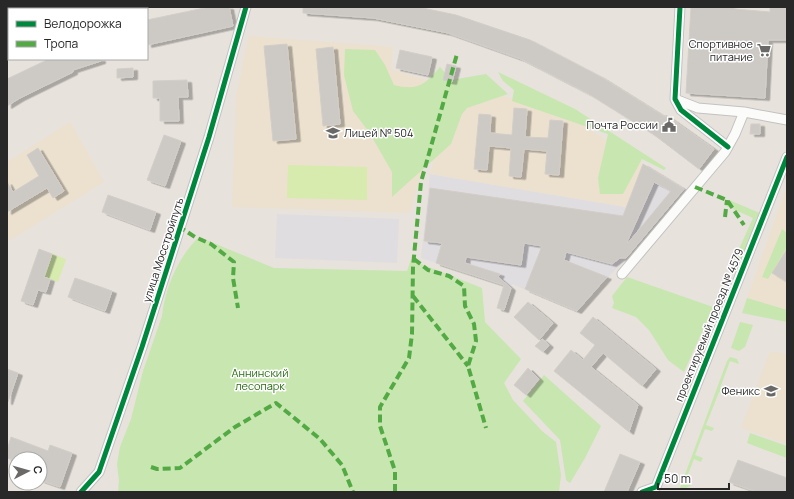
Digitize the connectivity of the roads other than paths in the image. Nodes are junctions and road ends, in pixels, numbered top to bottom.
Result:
1 (246, 7) edge
2 (680, 7) edge
3 (679, 104) junction
4 (744, 112) junction
5 (787, 120) edge
6 (728, 147) junction
7 (787, 157) edge
8 (622, 274) dead end
9 (81, 492) edge
10 (642, 492) edge

1 - 9 street, улица Мосстройпуть
2 - 3 street
3 - 4 street
3 - 6 street
4 - 5 street
4 - 6 street
6 - 8 street
7 - 10 street, проектируемый проезд № 4579

